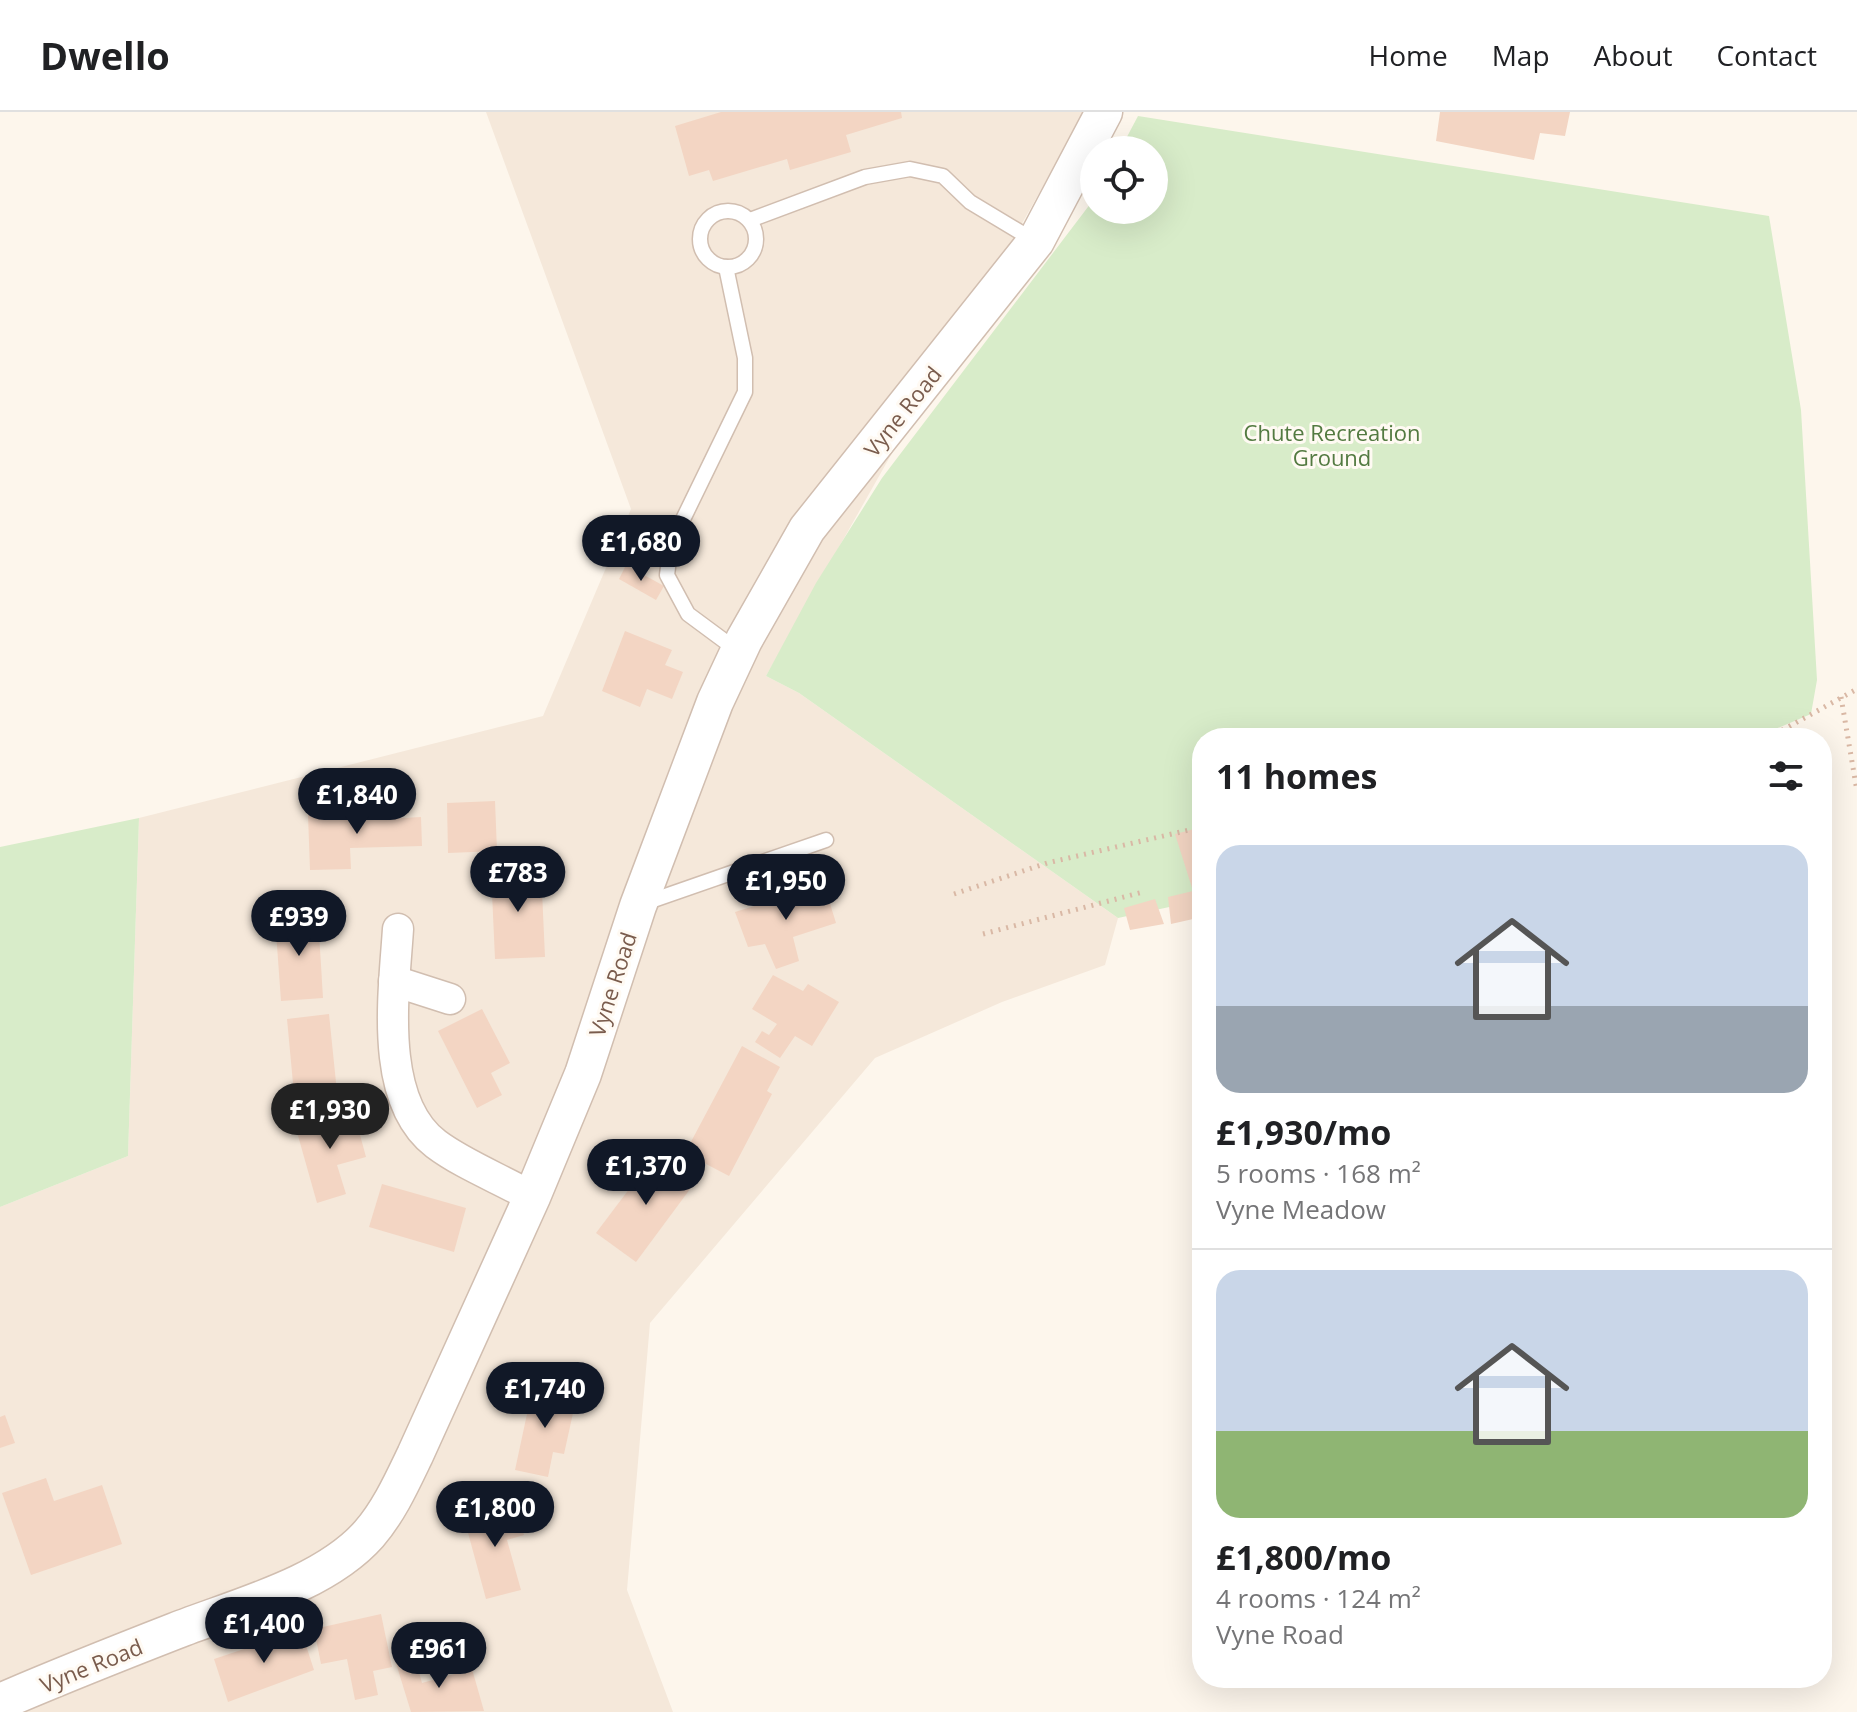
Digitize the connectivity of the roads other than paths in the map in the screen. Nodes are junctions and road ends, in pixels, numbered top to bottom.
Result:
1 (1104, 112) edge
2 (750, 220) junction
3 (1036, 241) junction
4 (726, 267) junction
5 (738, 652) junction
6 (826, 840) dead end
7 (638, 906) junction
8 (398, 929) dead end
9 (394, 981) junction
10 (450, 999) dead end
11 (532, 1197) junction
12 (0, 1702) edge

1 - 3 street, Vyne Road
2 - 3 lane
2 - 4 lane
2 - 4 lane
3 - 5 street, Vyne Road
4 - 5 lane
5 - 7 street, Vyne Road
6 - 7 lane
7 - 11 street, Vyne Road
8 - 9 street
9 - 10 street
9 - 11 street
11 - 12 street, Vyne Road

